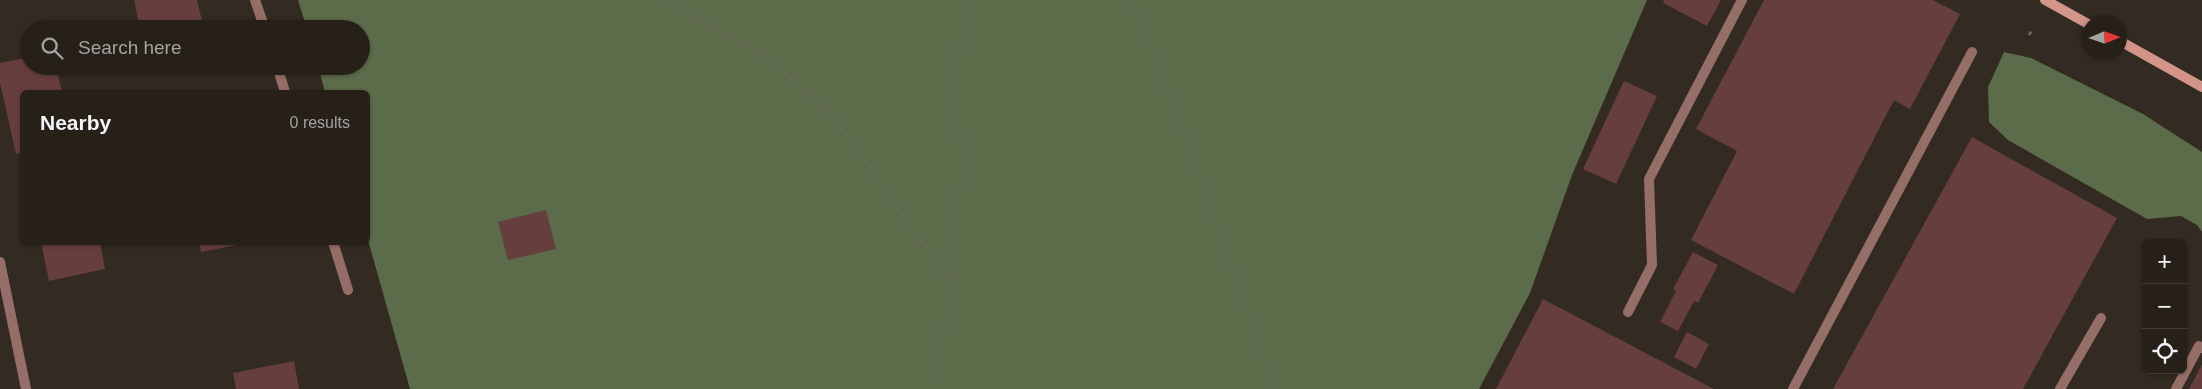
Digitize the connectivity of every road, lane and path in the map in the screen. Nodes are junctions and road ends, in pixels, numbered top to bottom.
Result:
1 (256, 0) edge
2 (669, 0) edge
3 (964, 0) edge
4 (1130, 0) edge
5 (1742, 0) edge
6 (2044, 0) edge
7 (262, 20) edge
8 (2082, 21) edge
9 (2032, 30) dead end
10 (2029, 35) dead end
11 (2127, 45) edge
12 (1972, 52) dead end
13 (280, 75) edge
14 (2202, 87) edge
15 (284, 90) edge
16 (334, 245) edge
17 (0, 262) edge
18 (949, 281) junction
19 (348, 290) dead end
20 (1628, 312) dead end
21 (2101, 318) dead end
22 (2202, 348) edge
23 (26, 389) edge
24 (938, 389) edge
25 (1275, 389) edge
26 (1793, 389) edge
27 (2060, 389) edge
28 (2176, 389) edge

1 - 7 lane
2 - 18 path
3 - 18 path
4 - 25 path
5 - 20 lane
6 - 8 street
9 - 10 path
11 - 14 street
12 - 26 lane
13 - 15 lane
16 - 19 lane
17 - 23 lane
18 - 24 path
21 - 27 lane
22 - 28 lane

